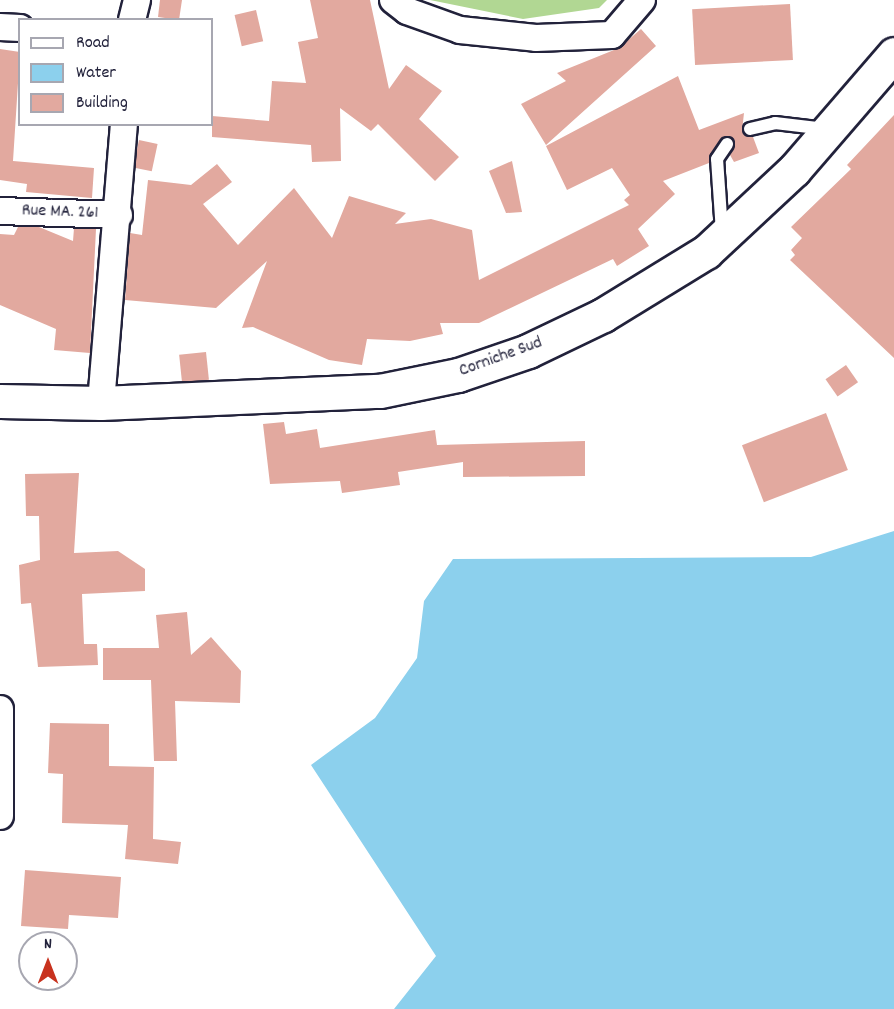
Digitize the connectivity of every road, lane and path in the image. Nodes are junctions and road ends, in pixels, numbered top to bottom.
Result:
1 (137, 0) edge
2 (393, 0) edge
3 (642, 0) edge
4 (132, 18) edge
5 (0, 27) edge
6 (18, 28) edge
7 (894, 54) edge
8 (124, 126) edge
9 (750, 129) dead end
10 (829, 129) junction
11 (727, 144) dead end
12 (0, 211) edge
13 (120, 215) junction
14 (723, 236) junction
15 (0, 401) edge
16 (101, 403) junction
17 (0, 709) edge
18 (0, 816) edge

1 - 4 street
2 - 3 street
5 - 6 street
7 - 10 main road, Corniche Sud
8 - 13 street
9 - 10 lane
10 - 14 main road, Corniche Sud
11 - 14 lane
12 - 13 street, Rue MA. 261
13 - 16 street
14 - 16 main road, Corniche Sud
15 - 16 main road, Corniche Sud
17 - 18 street

